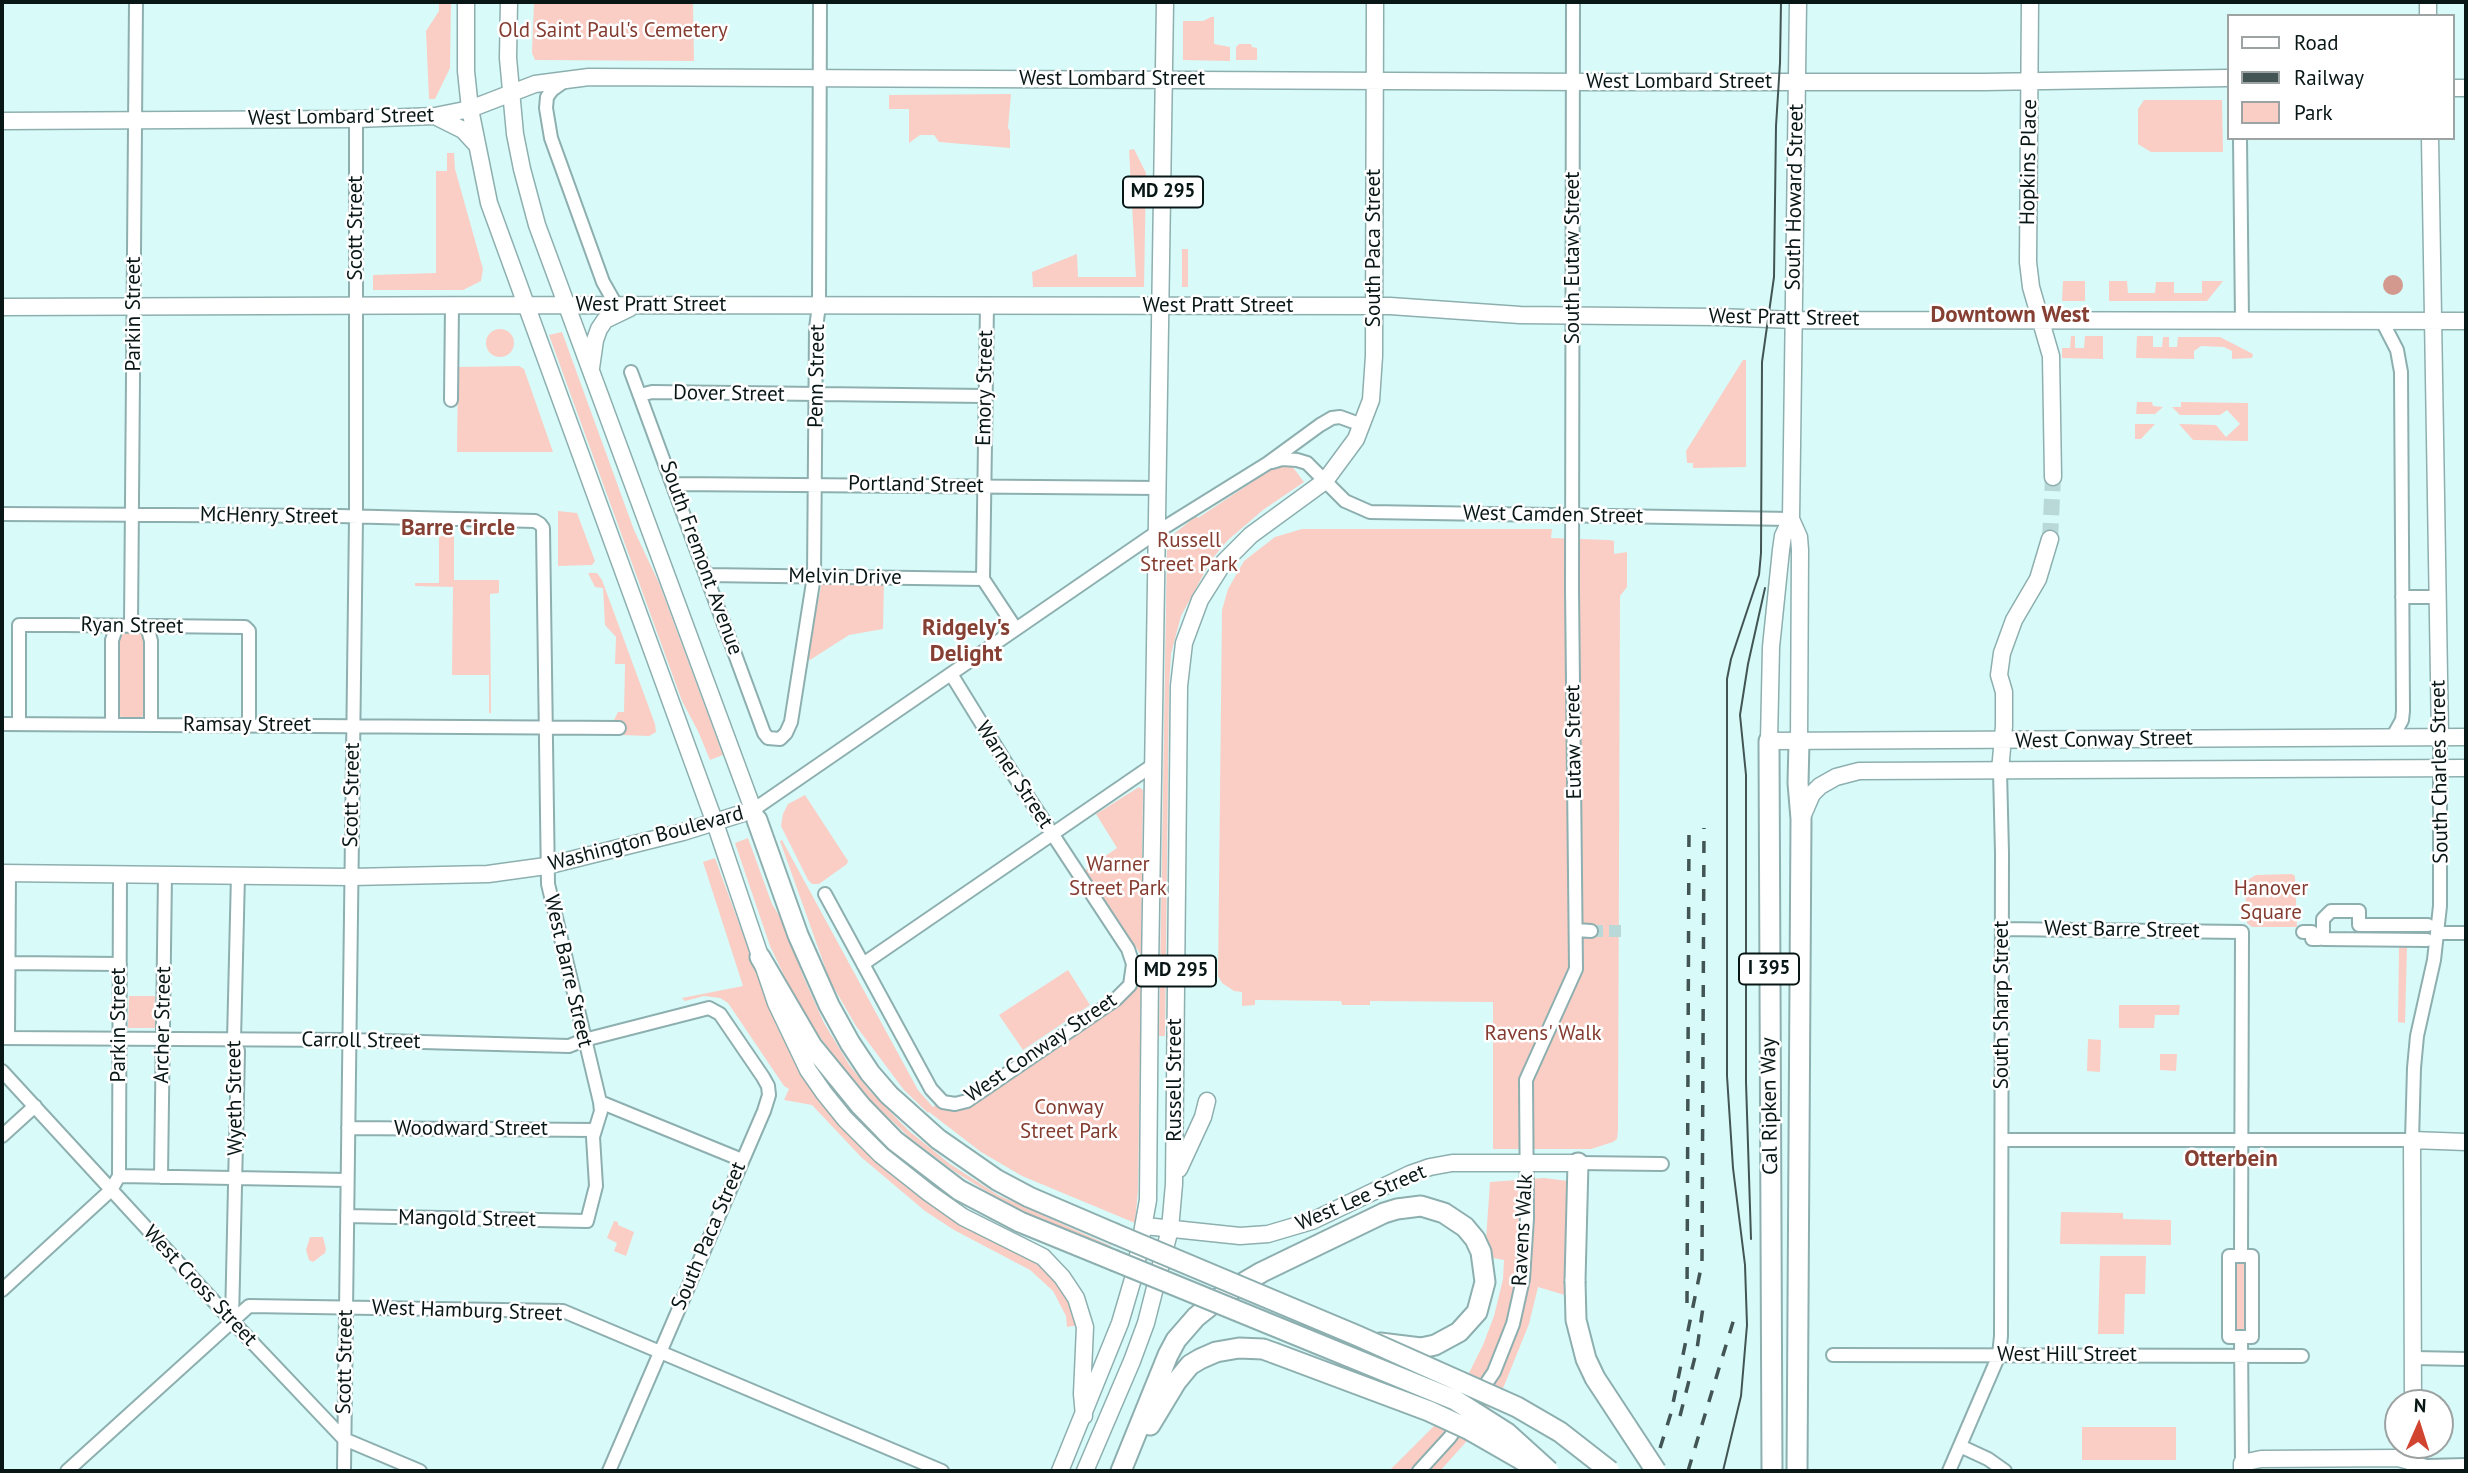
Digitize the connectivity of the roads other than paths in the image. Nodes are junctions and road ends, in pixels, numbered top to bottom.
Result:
1 (136, 2) edge
2 (466, 2) edge
3 (509, 2) edge
4 (820, 2) edge
5 (1165, 2) edge
6 (1375, 2) edge
7 (1573, 2) edge
8 (1798, 2) edge
9 (2030, 2) edge
10 (569, 78) junction
11 (820, 78) junction
12 (2226, 78) edge
13 (1164, 79) junction
14 (1375, 80) junction
15 (2030, 81) junction
16 (1573, 82) junction
17 (1797, 82) junction
18 (511, 92) junction
19 (470, 108) junction
20 (435, 116) junction
21 (356, 119) junction
22 (136, 120) junction
23 (2, 121) edge
24 (2240, 140) edge
25 (2430, 140) edge
26 (477, 144) junction
27 (356, 305) junction
28 (452, 305) junction
29 (525, 305) junction
30 (566, 305) junction
31 (616, 305) junction
32 (639, 305) junction
33 (819, 305) junction
34 (987, 305) junction
35 (134, 306) junction
36 (1161, 306) junction
37 (1374, 306) junction
38 (2, 307) edge
39 (1573, 315) junction
40 (1794, 320) junction
41 (2041, 321) junction
42 (2242, 321) junction
43 (2382, 321) junction
44 (2433, 321) junction
45 (2466, 321) edge
46 (591, 371) junction
47 (631, 372) dead end
48 (640, 395) junction
49 (816, 395) junction
50 (985, 396) junction
51 (451, 400) dead end
52 (1362, 425) junction
53 (1268, 463) junction
54 (2053, 477) tunnel mouth
55 (1325, 481) junction
56 (674, 484) junction
57 (815, 484) junction
58 (984, 486) junction
59 (1158, 488) junction
60 (2, 514) edge
61 (132, 514) junction
62 (1573, 515) junction
63 (356, 518) junction
64 (1791, 519) junction
65 (536, 520) joint
66 (1157, 532) junction
67 (2050, 539) tunnel mouth
68 (706, 575) junction
69 (814, 576) junction
70 (983, 579) junction
71 (2402, 597) junction
72 (2438, 597) junction
73 (117, 626) junction
74 (131, 626) junction
75 (147, 626) junction
76 (1016, 629) junction
77 (951, 674) junction
78 (2, 724) edge
79 (19, 724) junction
80 (112, 724) junction
81 (151, 725) junction
82 (249, 725) junction
83 (353, 726) junction
84 (545, 727) junction
85 (619, 728) dead end
86 (2392, 737) junction
87 (2440, 737) junction
88 (2466, 737) edge
89 (774, 740) joint
90 (1769, 741) junction
91 (2002, 741) junction
92 (1799, 742) junction
93 (1153, 765) junction
94 (2440, 768) junction
95 (2466, 768) edge
96 (2000, 771) junction
97 (755, 815) junction
98 (1801, 819) junction
99 (715, 823) junction
100 (1052, 834) junction
101 (546, 866) junction
102 (6, 873) edge
103 (120, 874) junction
104 (165, 874) junction
105 (238, 875) junction
106 (351, 877) junction
107 (825, 894) dead end
108 (2359, 925) junction
109 (2397, 925) junction
110 (2002, 929) junction
111 (1576, 930) junction
112 (1591, 931) tunnel mouth
113 (2303, 932) dead end
114 (2431, 933) junction
115 (2466, 933) edge
116 (2321, 939) junction
117 (2358, 939) junction
118 (2397, 940) junction
119 (760, 957) junction
120 (9, 963) junction
121 (120, 964) junction
122 (863, 964) junction
123 (1577, 969) joint
124 (1130, 985) joint
125 (714, 1011) joint
126 (5, 1038) edge
127 (119, 1040) junction
128 (163, 1040) junction
129 (234, 1040) junction
130 (349, 1040) junction
131 (584, 1040) junction
132 (2, 1070) edge
133 (600, 1101) junction
134 (1207, 1101) dead end
135 (35, 1106) junction
136 (348, 1128) junction
137 (594, 1130) junction
138 (2, 1136) edge
139 (2242, 1139) junction
140 (2002, 1140) junction
141 (2412, 1140) junction
142 (2466, 1142) edge
143 (742, 1160) junction
144 (1526, 1163) junction
145 (1578, 1163) junction
146 (1662, 1164) dead end
147 (119, 1176) junction
148 (162, 1177) junction
149 (236, 1178) junction
150 (347, 1180) junction
151 (1174, 1184) junction
152 (111, 1190) junction
153 (347, 1216) junction
154 (1144, 1226) junction
155 (1170, 1228) junction
156 (2241, 1253) junction
157 (2, 1290) edge
158 (346, 1307) junction
159 (232, 1321) junction
160 (1358, 1336) junction
161 (2241, 1337) junction
162 (660, 1352) junction
163 (1833, 1355) dead end
164 (1999, 1355) junction
165 (2241, 1356) junction
166 (2302, 1356) dead end
167 (2413, 1357) junction
168 (2466, 1359) edge
169 (2413, 1389) edge
170 (1084, 1416) junction
171 (344, 1439) junction
172 (1960, 1446) junction
173 (2466, 1465) edge
174 (2242, 1467) edge
175 (2413, 1467) edge
176 (341, 1469) edge
177 (67, 1471) edge
178 (420, 1471) edge
179 (609, 1471) edge
180 (942, 1471) edge
181 (1060, 1471) edge
182 (1085, 1471) edge
183 (1122, 1471) edge
184 (1419, 1471) edge
185 (1540, 1471) edge
186 (1549, 1471) edge
187 (1610, 1471) edge
188 (1656, 1471) edge
189 (1772, 1471) edge
190 (1797, 1471) edge
191 (1949, 1471) edge
192 (2005, 1471) edge

1 - 22 street, Parkin Street
2 - 19 main road
3 - 18 main road
4 - 11 street, Penn Street
5 - 13 main road, MD 295
6 - 14 main road, South Paca Street / MD 295
7 - 16 street, South Eutaw Street
8 - 17 main road, South Howard Street
9 - 15 main road, Hopkins Place
10 - 11 main road, West Lombard Street
10 - 18 main road, West Lombard Street
10 - 31 street
11 - 13 main road, West Lombard Street
11 - 33 street, Penn Street
12 - 15 main road, West Lombard Street
13 - 14 main road, West Lombard Street
13 - 36 main road, MD 295
14 - 16 main road, West Lombard Street
14 - 37 main road, South Paca Street / MD 295
15 - 17 main road, West Lombard Street
15 - 41 main road, Hopkins Place
16 - 17 main road, West Lombard Street
16 - 39 street, South Eutaw Street
17 - 40 main road, South Howard Street
18 - 19 main road, West Lombard Street
18 - 30 main road
19 - 20 main road, West Lombard Street
19 - 26 main road
20 - 21 main road, West Lombard Street
20 - 26 main road
21 - 22 main road, West Lombard Street
21 - 27 street, Scott Street
22 - 23 main road, West Lombard Street
22 - 35 street, Parkin Street
24 - 42 street
25 - 44 main road, South Charles Street
26 - 29 main road
27 - 28 main road, West Pratt Street
27 - 35 main road, West Pratt Street
27 - 63 street, Scott Street
28 - 29 main road, West Pratt Street
28 - 51 street
29 - 30 main road, West Pratt Street
29 - 99 main road
30 - 31 main road, West Pratt Street
30 - 46 main road
31 - 32 main road, West Pratt Street
32 - 33 main road, West Pratt Street
32 - 46 main road
33 - 34 main road, West Pratt Street
33 - 49 street, Penn Street
34 - 36 main road, West Pratt Street
34 - 50 street, Emory Street
35 - 38 main road, West Pratt Street
35 - 61 street, Parkin Street
36 - 37 main road, West Pratt Street
36 - 59 main road, MD 295
37 - 39 main road, West Pratt Street
37 - 52 main road, South Paca Street / MD 295
39 - 40 main road, West Pratt Street
39 - 62 street, South Eutaw Street
40 - 41 main road, West Pratt Street
40 - 64 main road, South Howard Street
41 - 42 main road, West Pratt Street
41 - 54 main road
42 - 43 main road, West Pratt Street
43 - 44 main road, West Pratt Street
43 - 71 street, South Charles Street
44 - 45 main road, West Pratt Street
44 - 72 main road, South Charles Street
46 - 97 main road
47 - 48 street, South Fremont Avenue
48 - 49 street, Dover Street
48 - 56 street, South Fremont Avenue
49 - 50 street, Dover Street
49 - 57 street, Penn Street
50 - 58 street, Emory Street
52 - 53 street, Washington Boulevard
52 - 55 main road, South Paca Street / MD 295
53 - 55 street, Washington Boulevard
53 - 66 street, Washington Boulevard
55 - 62 street, West Camden Street
55 - 151 main road, Russell Street / MD 295
56 - 57 street, Portland Street
56 - 68 street, South Fremont Avenue
57 - 58 street, Portland Street
57 - 69 street, Penn Street
58 - 59 street, Portland Street
58 - 70 street, Emory Street
59 - 66 main road, MD 295
60 - 61 street, McHenry Street
61 - 63 street, McHenry Street
61 - 74 street, Parkin Street
62 - 64 street, West Camden Street
62 - 111 street, Eutaw Street
63 - 65 street, McHenry Street
63 - 83 street, Scott Street
64 - 90 main road, South Howard Street / I 395
64 - 92 main road, South Howard Street / I 395
65 - 84 street, West Barre Street
66 - 76 street, Washington Boulevard
66 - 93 main road, Russell Street / MD 295
67 - 91 main road, South Sharp Street
68 - 69 street, Melvin Drive
68 - 89 street, South Fremont Avenue
69 - 70 street, Melvin Drive
69 - 89 street, Penn Street
70 - 76 street
71 - 72 street
71 - 86 street, South Charles Street
72 - 87 main road, South Charles Street
73 - 74 street, Ryan Street
73 - 79 street, Ryan Street
73 - 80 street
74 - 75 street, Ryan Street
75 - 81 street
75 - 82 street, Ryan Street
76 - 77 street, Washington Boulevard
77 - 97 street, Washington Boulevard
77 - 100 street, Warner Street
78 - 79 street, Ramsay Street
79 - 80 street, Ramsay Street
80 - 81 street, Ramsay Street
81 - 82 street, Ramsay Street
82 - 83 street, Ramsay Street
83 - 84 street, Ramsay Street
83 - 106 street, Scott Street
84 - 85 street, Ramsay Street
84 - 101 street, West Barre Street
86 - 87 main road, West Conway Street
86 - 91 main road, West Conway Street
87 - 88 main road, West Conway Street
87 - 94 street, South Charles Street
90 - 92 main road, West Conway Street
90 - 189 highway, Cal Ripken Way / I 395
91 - 92 main road, West Conway Street
91 - 96 main road, South Sharp Street
92 - 98 highway, Cal Ripken Way / I 395
93 - 100 street
93 - 154 main road, Russell Street / MD 295
94 - 95 main road, West Conway Street
94 - 96 main road, West Conway Street
94 - 114 street, South Charles Street
96 - 98 main road, West Conway Street
96 - 110 street, South Sharp Street
97 - 99 main road, Washington Boulevard
97 - 160 highway, bridge
98 - 190 highway, Cal Ripken Way / I 395
99 - 101 main road, Washington Boulevard
99 - 119 main road
100 - 122 street
100 - 124 street, Warner Street
101 - 106 main road, Washington Boulevard
101 - 131 street, West Barre Street
102 - 103 main road, Washington Boulevard
102 - 120 street
103 - 104 main road, Washington Boulevard
103 - 121 street, Parkin Street
104 - 105 main road, Washington Boulevard
104 - 128 street, Archer Street
105 - 106 main road, Washington Boulevard
105 - 129 street, Wyeth Street
106 - 130 street, Scott Street
107 - 122 street
108 - 109 street
108 - 116 street
108 - 117 street
109 - 114 street
109 - 118 street
110 - 139 street, West Barre Street
110 - 140 street, South Sharp Street
111 - 112 street
111 - 123 street, Eutaw Street
113 - 116 street
114 - 115 street
114 - 118 street
114 - 141 street, South Charles Street
116 - 117 street
117 - 118 street
119 - 170 main road
119 - 186 highway, bridge
120 - 121 street
120 - 126 street
121 - 127 street, Parkin Street
122 - 124 street, West Conway Street
123 - 144 street, Ravens Walk
125 - 131 street, Carroll Street
125 - 143 street, South Paca Street
126 - 127 street, Carroll Street
127 - 128 street, Carroll Street
127 - 147 street, Parkin Street
128 - 129 street, Carroll Street
128 - 148 street, Archer Street
129 - 130 street, Carroll Street
129 - 149 street, Wyeth Street
130 - 131 street, Carroll Street
130 - 136 street, Scott Street
131 - 133 street, West Barre Street
132 - 135 street, West Cross Street
133 - 137 street
133 - 143 street
134 - 151 main road
135 - 138 street
135 - 152 street, West Cross Street
136 - 137 street, Woodward Street
136 - 150 street, Scott Street
137 - 153 street, Mangold Street
139 - 140 street
139 - 141 street
139 - 156 street
140 - 164 street, South Sharp Street
141 - 142 main road
141 - 167 main road, South Charles Street
143 - 162 street, South Paca Street
144 - 145 main road, West Lee Street
144 - 155 main road, West Lee Street
144 - 184 street, Ravens Walk
145 - 146 street, West Lee Street
145 - 188 highway, bridge
147 - 148 street
147 - 152 street
148 - 149 street
149 - 150 street
149 - 159 street, Wyeth Street
150 - 153 street, Scott Street
151 - 155 main road, Russell Street / MD 295
152 - 157 street
152 - 159 street, West Cross Street
153 - 158 street, Scott Street
154 - 155 main road, West Lee Street
154 - 170 main road, Russell Street / MD 295
155 - 182 main road, Russell Street / MD 295
156 - 161 street
156 - 161 street
158 - 159 street, West Hamburg Street
158 - 162 street, West Hamburg Street
158 - 171 street, Scott Street
159 - 171 street, West Cross Street
159 - 177 street, West Hamburg Street
160 - 183 highway, bridge
160 - 187 highway, bridge
161 - 165 street
162 - 179 street, South Paca Street
162 - 180 street, West Hamburg Street
163 - 164 street, West Hill Street
164 - 165 street, West Hill Street
164 - 172 street, South Sharp Street
165 - 166 street, West Hill Street
165 - 174 street
167 - 168 street
167 - 169 main road, South Charles Street
170 - 181 main road, Russell Street / MD 295
171 - 176 street, Scott Street
171 - 178 street, West Cross Street
172 - 191 street, South Sharp Street
172 - 192 street
173 - 175 street
174 - 175 main road
183 - 185 highway, bridge

